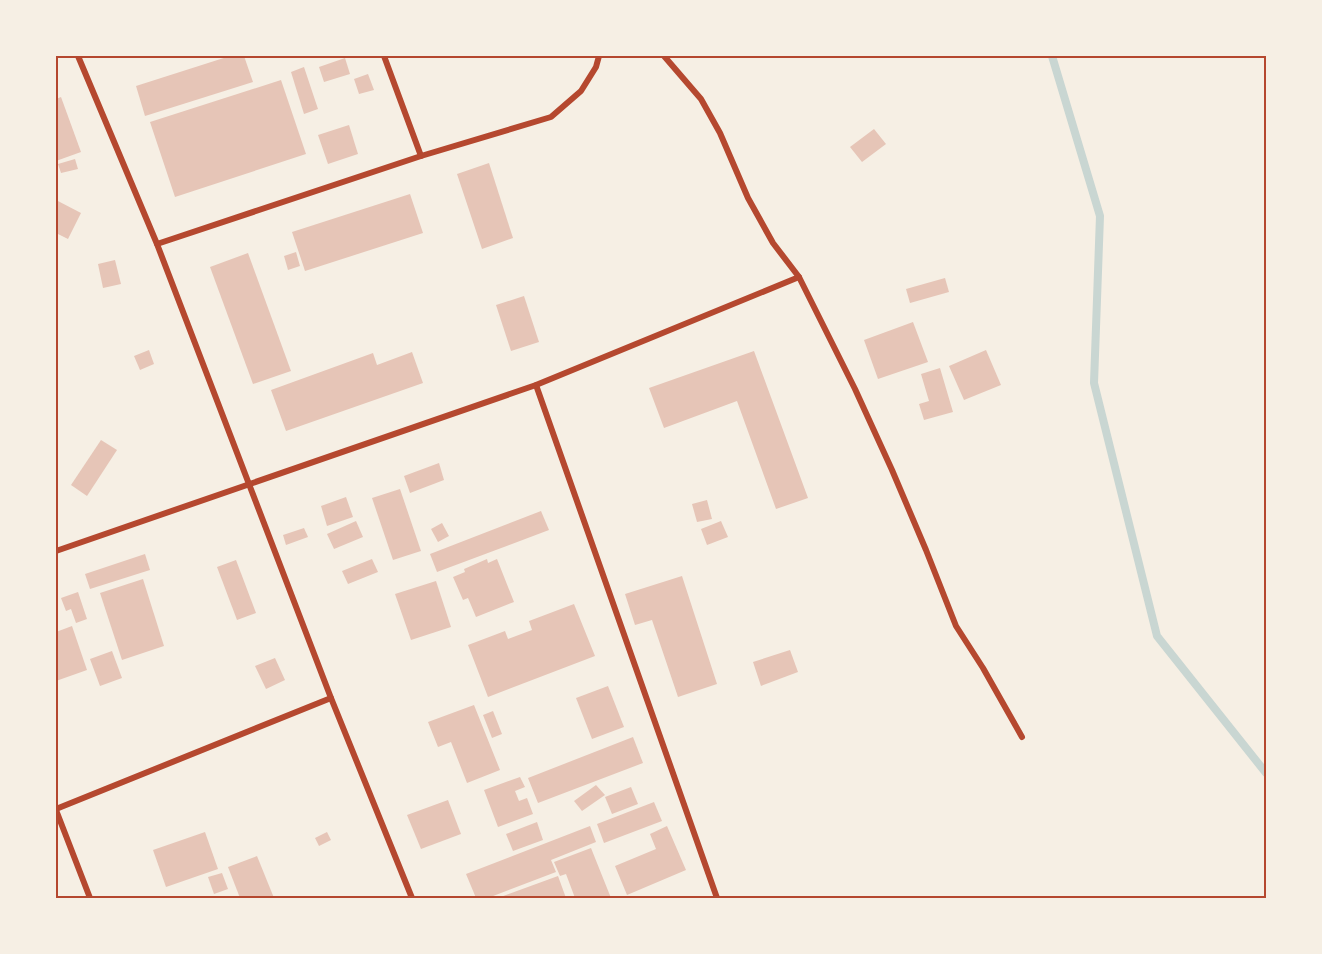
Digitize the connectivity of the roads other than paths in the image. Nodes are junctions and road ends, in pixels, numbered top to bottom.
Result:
1 (78, 56) edge
2 (384, 56) edge
3 (599, 56) edge
4 (664, 56) edge
5 (421, 156) junction
6 (157, 244) junction
7 (799, 277) junction
8 (536, 385) junction
9 (250, 484) junction
10 (56, 551) edge
11 (331, 698) junction
12 (1022, 737) dead end
13 (56, 809) edge
14 (90, 898) edge
15 (412, 898) edge
16 (717, 898) edge

1 - 6 street
2 - 5 street
3 - 5 street
4 - 7 street
5 - 6 street
6 - 9 street
7 - 8 street
7 - 12 street
8 - 9 street
8 - 16 street
9 - 10 street
9 - 11 street
11 - 13 street
11 - 15 street
13 - 14 street

